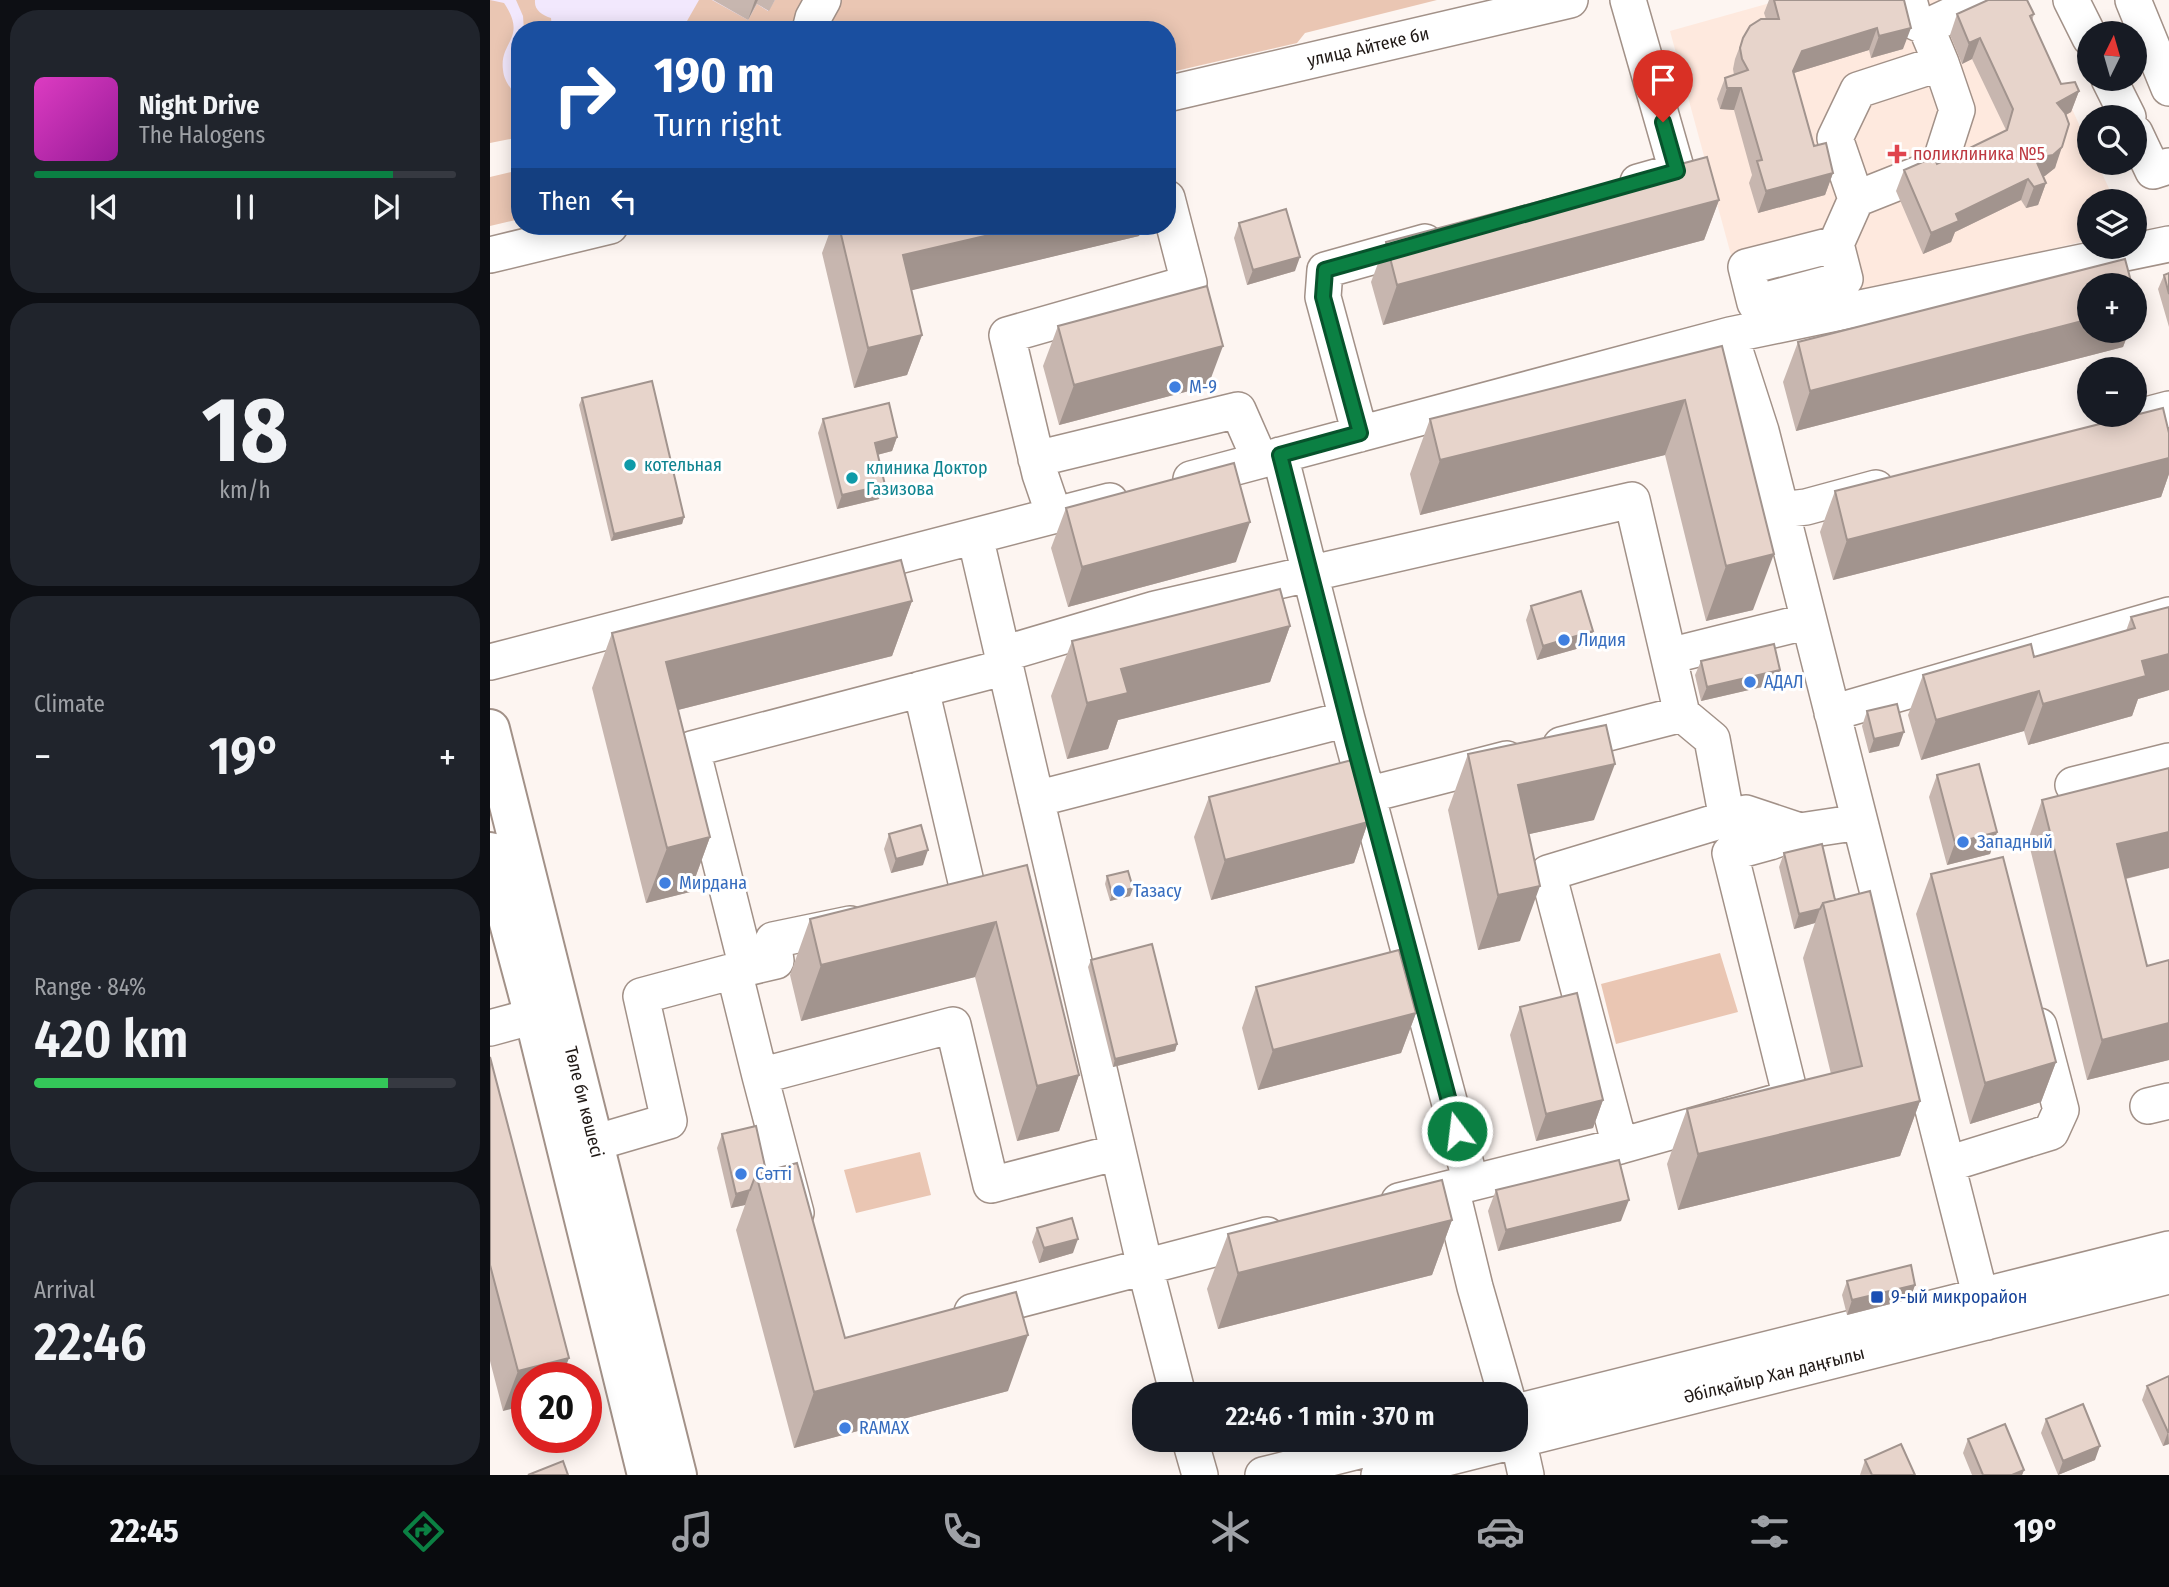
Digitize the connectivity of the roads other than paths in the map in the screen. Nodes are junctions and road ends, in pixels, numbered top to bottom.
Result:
1 (823, 0) edge
2 (1570, 0) edge
3 (1628, 0) edge
4 (1984, 0) edge
5 (2071, 0) edge
6 (2133, 0) edge
7 (1918, 14) edge
8 (812, 21) edge
9 (2082, 21) edge
10 (1941, 63) junction
11 (2169, 88) edge
12 (1176, 92) edge
13 (2147, 158) edge
14 (2169, 166) edge
15 (1612, 190) edge
16 (1856, 199) junction
17 (1176, 232) edge
18 (1455, 233) edge
19 (573, 235) edge
20 (1836, 244) dead end
21 (2169, 244) edge
22 (490, 255) edge
23 (1730, 335) junction
24 (2169, 408) edge
25 (2088, 430) edge
26 (1360, 433) junction
27 (1270, 458) junction
28 (1036, 459) junction
29 (1900, 481) edge
30 (1781, 510) junction
31 (1054, 515) junction
32 (975, 536) junction
33 (1311, 572) junction
34 (2169, 615) edge
35 (1809, 621) junction
36 (1669, 656) junction
37 (1004, 660) junction
38 (490, 662) edge
39 (921, 689) junction
40 (1832, 713) junction
41 (1682, 714) junction
42 (1347, 719) junction
43 (490, 729) edge
44 (2169, 761) edge
45 (2073, 785) dead end
46 (1367, 795) junction
47 (1036, 799) junction
48 (1727, 819) junction
49 (1860, 822) junction
50 (1800, 831) junction
51 (490, 852) edge
52 (1055, 882) junction
53 (878, 918) edge
54 (741, 970) junction
55 (2031, 996) edge
56 (534, 1016) junction
57 (490, 1028) edge
58 (760, 1076) junction
59 (594, 1143) junction
60 (1620, 1146) junction
61 (1118, 1152) junction
62 (1948, 1164) junction
63 (1461, 1185) junction
64 (1371, 1209) edge
65 (1291, 1229) edge
66 (806, 1249) edge
67 (2169, 1249) edge
68 (1145, 1267) junction
69 (2169, 1276) edge
70 (1985, 1309) junction
71 (942, 1320) edge
72 (1175, 1382) edge
73 (1502, 1382) edge
74 (1528, 1425) edge
75 (1193, 1452) edge
76 (1354, 1452) edge
77 (1446, 1452) edge
78 (1522, 1452) edge
79 (648, 1475) edge
80 (677, 1475) edge
81 (1200, 1475) edge
82 (1263, 1475) edge
83 (1379, 1475) edge
84 (1527, 1475) edge

1 - 8 street
2 - 12 street, улица Айтеке би
3 - 15 street
4 - 7 street
5 - 9 street
6 - 11 street
7 - 10 street
10 - 16 street
10 - 16 street
13 - 14 street
16 - 20 street
17 - 28 street
18 - 26 street
19 - 22 street
21 - 23 street
23 - 26 street
23 - 30 street
24 - 25 street
26 - 27 street
27 - 28 street
27 - 31 street
27 - 33 street
28 - 31 street
29 - 30 street
30 - 35 street
31 - 32 street
32 - 37 street
32 - 38 street
33 - 36 street
33 - 37 street
33 - 42 street
34 - 40 street
35 - 36 street
35 - 40 street
36 - 41 street
37 - 39 street
37 - 47 street
39 - 52 street
39 - 54 street
40 - 49 street
41 - 46 street
41 - 48 street
42 - 46 street
42 - 47 street
43 - 59 main road, Төле би көшесі
44 - 45 street
46 - 63 street
47 - 52 street
48 - 50 street
48 - 60 street
49 - 50 street
49 - 62 street
50 - 60 street
51 - 56 main road, Төле би көшесі
52 - 61 street
53 - 54 street
54 - 58 street
54 - 59 street
55 - 62 street
56 - 57 street
56 - 79 main road, Төле би көшесі
58 - 61 street
58 - 66 street
59 - 80 main road, Төле би көшесі
60 - 63 street
61 - 68 street
62 - 70 street
63 - 64 street
63 - 73 street
65 - 68 street
67 - 70 street, Әбілқайыр Хан даңғылы
68 - 71 street
68 - 72 street
69 - 70 street, Әбілқайыр Хан даңғылы
70 - 74 street, Әбілқайыр Хан даңғылы
75 - 81 street
76 - 82 street
77 - 83 street, Әбілқайыр Хан даңғылы
78 - 84 street

